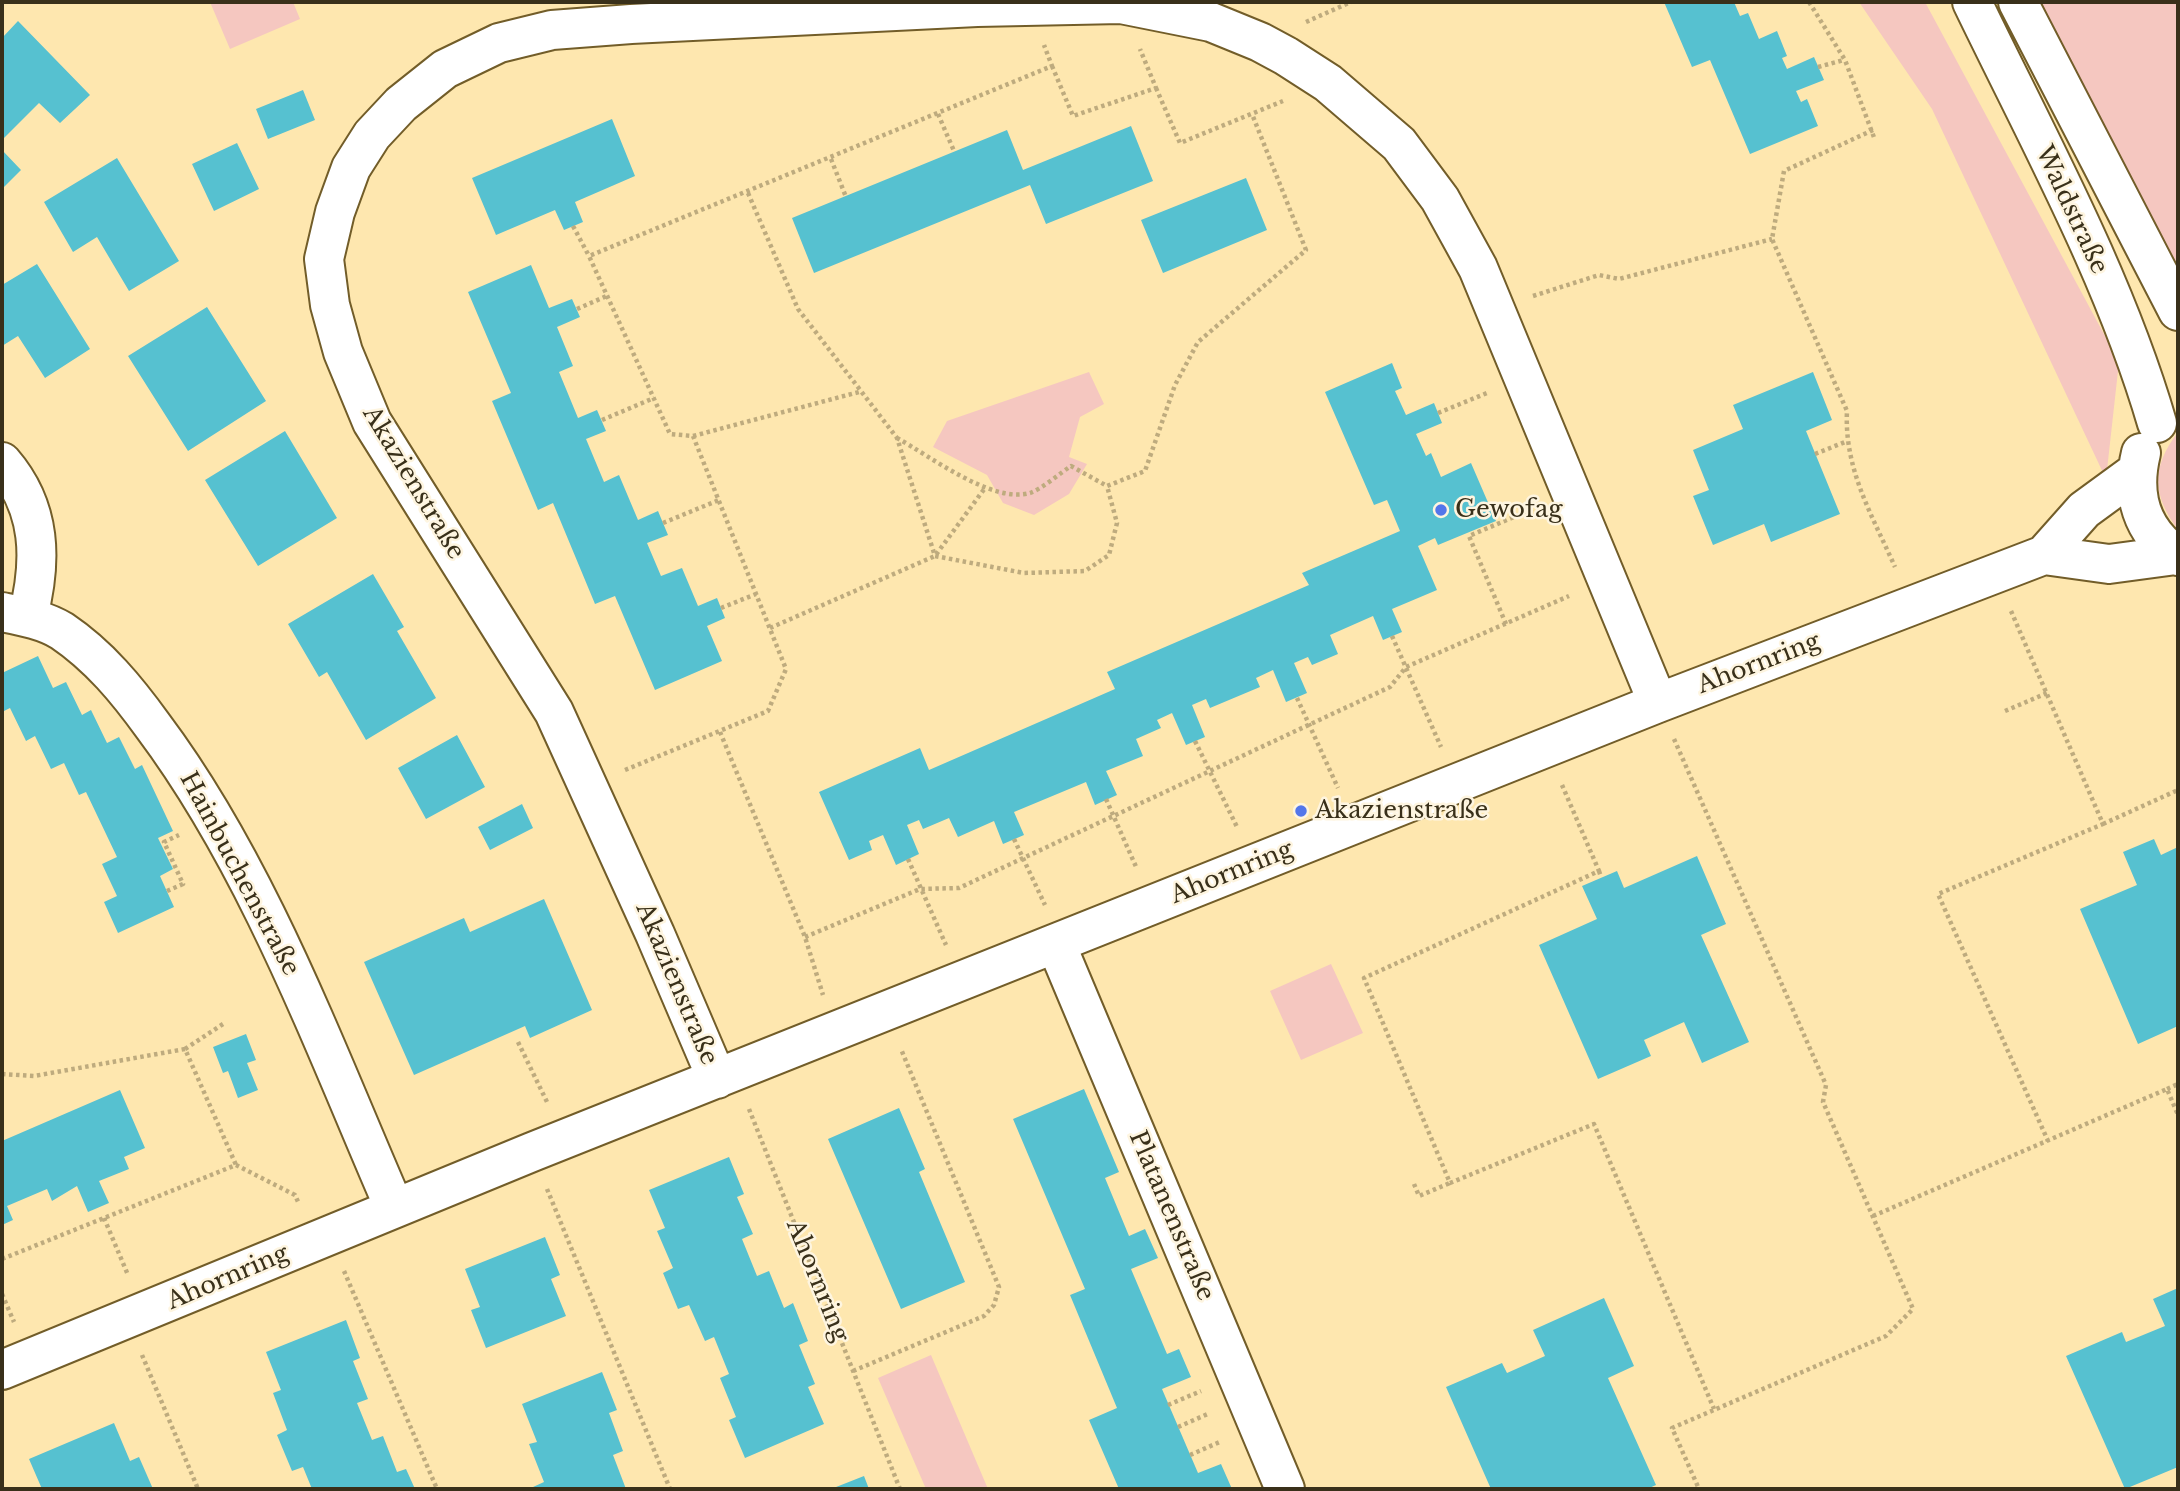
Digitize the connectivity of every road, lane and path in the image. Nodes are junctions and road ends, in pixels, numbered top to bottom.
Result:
1 (1809, 2) edge
2 (1972, 2) edge
3 (2018, 2) edge
4 (1121, 4) junction
5 (1028, 5) junction
6 (1845, 60) junction
7 (1052, 66) junction
8 (1818, 67) dead end
9 (1328, 83) junction
10 (1156, 89) junction
11 (938, 114) junction
12 (1252, 114) junction
13 (1873, 130) junction
14 (1875, 140) dead end
15 (954, 152) dead end
16 (831, 159) junction
17 (748, 193) junction
18 (846, 197) dead end
19 (573, 226) dead end
20 (1772, 239) junction
21 (589, 256) junction
22 (609, 295) junction
23 (1494, 308) junction
24 (577, 309) dead end
25 (2178, 310) edge
26 (1523, 377) junction
27 (859, 392) junction
28 (654, 398) junction
29 (1438, 413) dead end
30 (2168, 415) edge
31 (602, 420) dead end
32 (693, 436) junction
33 (897, 438) junction
34 (1845, 442) junction
35 (1815, 454) dead end
36 (2, 462) edge
37 (2136, 472) junction
38 (1107, 486) junction
39 (985, 488) junction
40 (1571, 494) junction
41 (719, 500) junction
42 (663, 523) dead end
43 (2044, 555) junction
44 (935, 556) junction
45 (2177, 556) edge
46 (1995, 574) junction
47 (1607, 580) junction
48 (756, 594) junction
49 (1911, 604) junction
50 (721, 608) dead end
51 (15, 614) edge
52 (1506, 624) junction
53 (770, 628) junction
54 (1392, 636) dead end
55 (1406, 667) junction
56 (2047, 693) junction
57 (1297, 698) dead end
58 (1658, 703) junction
59 (2005, 711) dead end
60 (1309, 726) junction
61 (720, 732) junction
62 (1195, 741) dead end
63 (1546, 747) junction
64 (1209, 772) junction
65 (1457, 783) junction
66 (589, 784) junction
67 (2178, 790) edge
68 (1106, 799) dead end
69 (1113, 816) junction
70 (1355, 824) junction
71 (2103, 824) junction
72 (1014, 839) dead end
73 (908, 859) dead end
74 (1023, 859) junction
75 (1255, 864) junction
76 (177, 871) dead end
77 (1599, 871) junction
78 (1601, 877) dead end
79 (920, 889) junction
80 (167, 891) dead end
81 (1153, 905) junction
82 (805, 937) junction
83 (1059, 943) junction
84 (963, 981) junction
85 (886, 1012) junction
86 (223, 1024) dead end
87 (832, 1034) junction
88 (518, 1042) dead end
89 (185, 1049) junction
90 (2, 1074) edge
91 (726, 1076) junction
92 (2178, 1084) edge
93 (2167, 1089) junction
94 (2178, 1115) edge
95 (2048, 1141) junction
96 (548, 1145) junction
97 (236, 1165) junction
98 (1450, 1183) junction
99 (1414, 1184) dead end
100 (394, 1207) junction
101 (1873, 1216) junction
102 (104, 1218) junction
103 (322, 1238) junction
104 (2, 1259) edge
105 (136, 1317) junction
106 (2, 1370) edge
107 (853, 1371) junction
108 (1714, 1409) junction
109 (198, 1489) edge
110 (437, 1489) edge
111 (670, 1489) edge
112 (900, 1489) edge
113 (1285, 1489) edge
114 (1699, 1489) edge

1 - 6 path
2 - 30 street, Waldstraße
3 - 25 street, Waldstraße
4 - 5 street, Akazienstraße
4 - 9 street, Akazienstraße
4 - 10 path
5 - 7 path
5 - 66 street, Akazienstraße
6 - 8 path
6 - 13 path
7 - 10 path
7 - 11 path
9 - 12 path
9 - 23 street, Akazienstraße
10 - 12 path
11 - 15 path
11 - 16 path
12 - 38 path
13 - 14 path
13 - 20 path
16 - 17 path
16 - 18 path
17 - 21 path
17 - 27 path
19 - 21 path
20 - 23 path
20 - 34 path
21 - 22 path
22 - 24 path
22 - 28 path
23 - 26 street, Akazienstraße
26 - 29 path
26 - 40 street, Akazienstraße
27 - 32 path
27 - 33 path
28 - 31 path
28 - 32 path
30 - 37 street, Waldstraße
32 - 41 path
33 - 39 path
33 - 44 path
34 - 35 path
34 - 49 path
36 - 51 street
37 - 43 street, Ahornring
37 - 45 street, Waldstraße
38 - 39 path
38 - 44 path
39 - 44 path
40 - 47 street, Akazienstraße
40 - 52 path
41 - 42 path
41 - 48 path
43 - 45 street, Ahornring
43 - 46 street, Ahornring
44 - 53 path
46 - 49 street, Ahornring
46 - 56 path
47 - 52 path
47 - 58 street, Akazienstraße
48 - 50 path
48 - 53 path
49 - 58 street, Ahornring
51 - 100 street, Hainbuchenstraße
52 - 55 path
53 - 61 path
54 - 55 path
55 - 60 path
55 - 65 path
56 - 59 path
56 - 71 path
57 - 60 path
58 - 63 street, Ahornring
58 - 101 path
60 - 64 path
60 - 70 path
61 - 66 path
61 - 82 path
62 - 64 path
63 - 65 street, Ahornring
63 - 77 path
64 - 69 path
64 - 75 path
65 - 70 street, Ahornring
66 - 91 street, Akazienstraße
67 - 71 path
68 - 69 path
69 - 74 path
69 - 81 path
70 - 75 street, Ahornring
71 - 95 path
72 - 74 path
73 - 79 path
74 - 79 path
74 - 83 path
75 - 81 street, Ahornring
76 - 80 path
77 - 78 path
77 - 98 path
79 - 82 path
79 - 84 path
81 - 83 street, Ahornring
82 - 87 path
83 - 84 street, Ahornring
83 - 113 street, Platanenstraße
84 - 85 street, Ahornring
85 - 87 street, Ahornring
85 - 107 path
86 - 89 path
87 - 91 street, Ahornring
88 - 96 path
89 - 90 path
89 - 97 path
91 - 96 street, Ahornring
91 - 107 path, Ahornring
92 - 93 path
93 - 94 path
93 - 95 path
95 - 101 path
96 - 100 street, Ahornring
96 - 111 path
97 - 102 path
97 - 103 path
98 - 99 path
98 - 108 path
100 - 103 street, Ahornring
101 - 108 path
102 - 104 path
102 - 105 path
103 - 105 street, Ahornring
103 - 110 path
105 - 106 street, Ahornring
105 - 109 path
107 - 112 path, Ahornring
108 - 114 path

